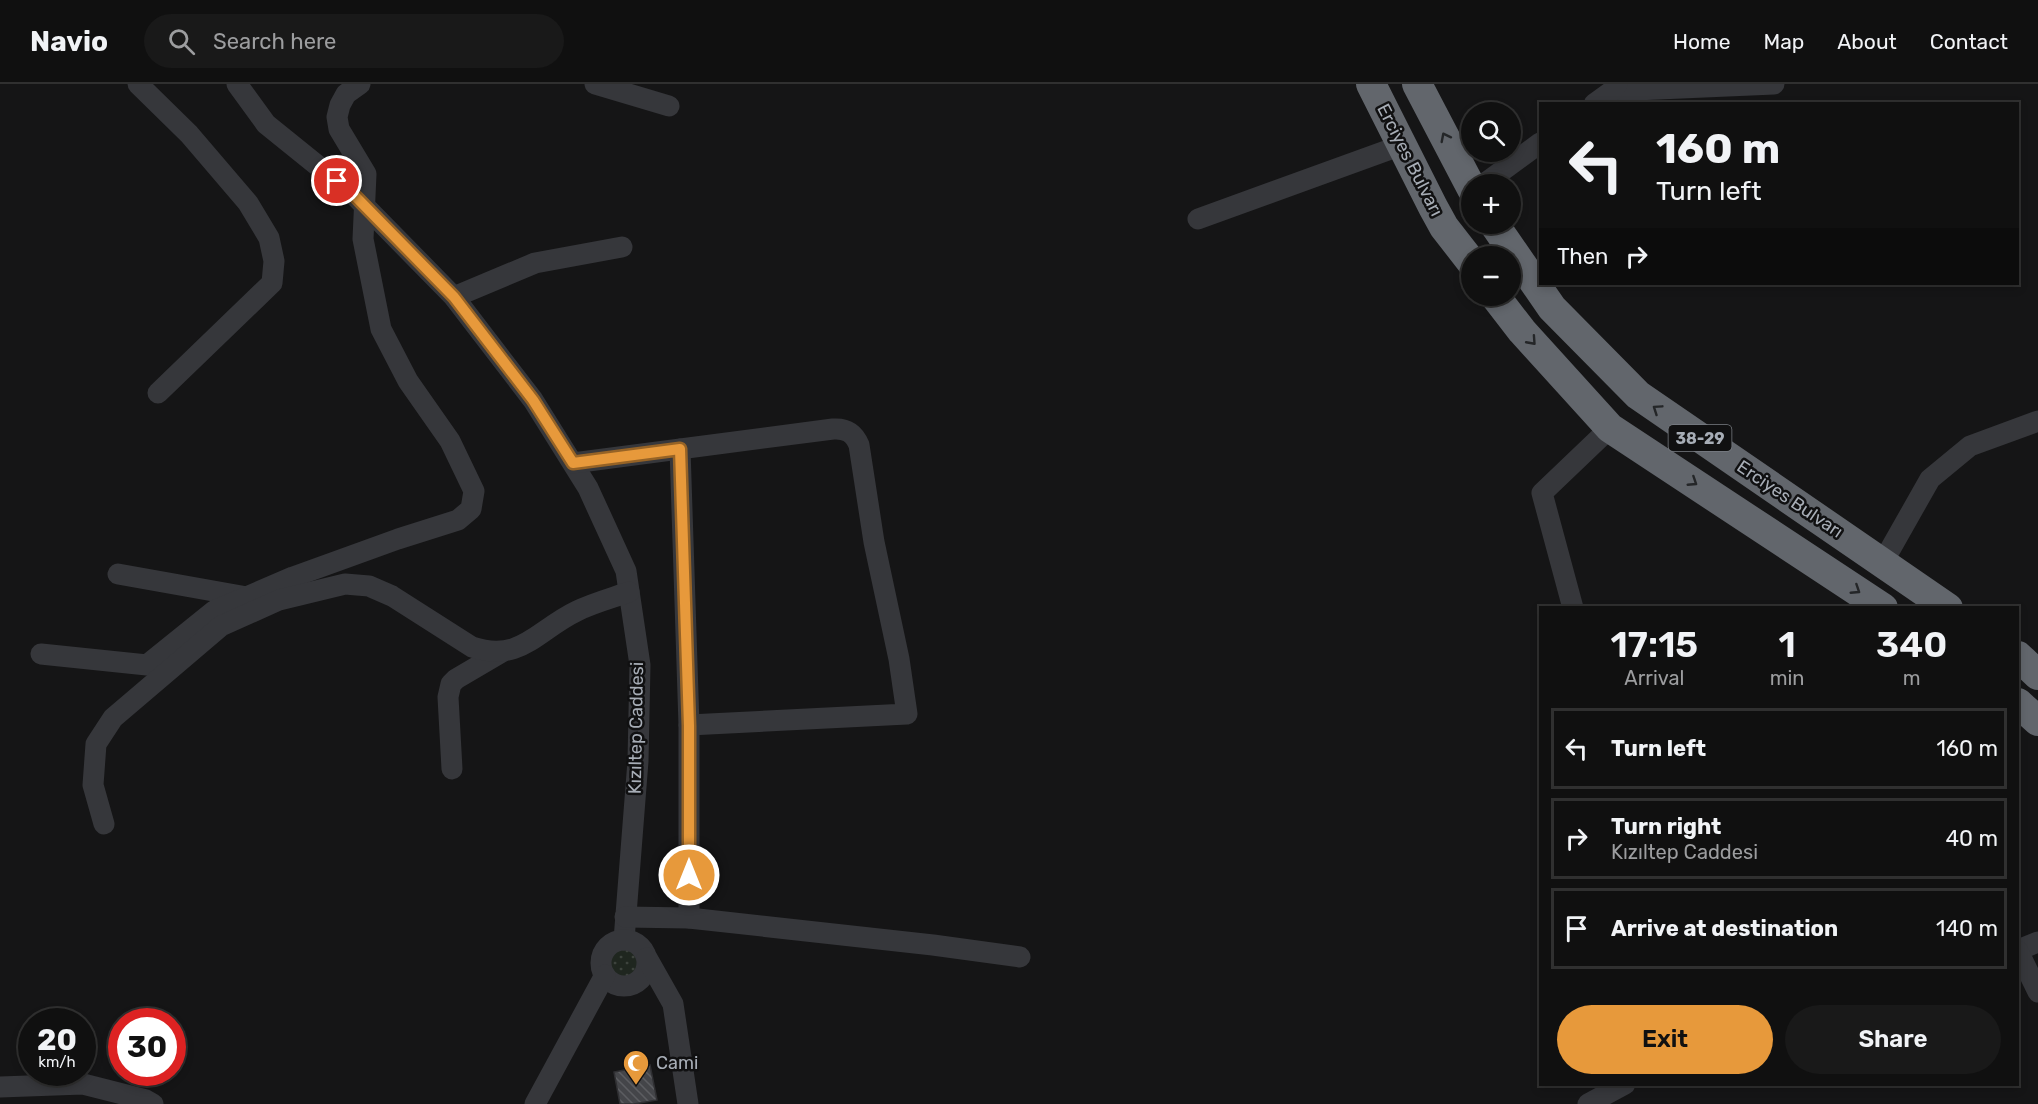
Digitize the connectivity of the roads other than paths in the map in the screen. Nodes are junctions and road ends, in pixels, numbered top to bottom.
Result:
1 (138, 84) edge
2 (237, 84) edge
3 (360, 84) edge
4 (595, 84) edge
5 (1371, 84) edge
6 (1417, 84) edge
7 (1774, 84) edge
8 (1614, 87) edge
9 (1596, 102) edge
10 (669, 106) dead end
11 (1402, 144) junction
12 (1539, 144) edge
13 (1464, 174) edge
14 (1498, 174) edge
15 (366, 207) junction
16 (1198, 219) dead end
17 (1501, 234) edge
18 (622, 247) dead end
19 (1461, 248) edge
20 (454, 297) junction
21 (1503, 306) edge
22 (159, 393) dead end
23 (2038, 422) edge
24 (1610, 428) junction
25 (680, 449) junction
26 (573, 463) junction
27 (1883, 562) junction
28 (118, 574) dead end
29 (630, 592) junction
30 (247, 597) junction
31 (1572, 606) edge
32 (1880, 606) edge
33 (1945, 606) edge
34 (502, 652) junction
35 (41, 654) dead end
36 (2019, 657) edge
37 (2038, 675) edge
38 (2019, 705) edge
39 (2038, 721) edge
40 (689, 726) junction
41 (452, 769) dead end
42 (104, 824) dead end
43 (625, 916) junction
44 (689, 918) junction
45 (624, 940) junction
46 (2038, 942) edge
47 (2019, 950) edge
48 (2019, 952) edge
49 (1020, 957) dead end
50 (647, 958) junction
51 (604, 975) junction
52 (2038, 992) edge
53 (1621, 1086) edge
54 (0, 1087) edge
55 (153, 1104) edge
56 (535, 1104) edge
57 (688, 1104) edge
58 (1588, 1104) edge

1 - 22 street
2 - 15 street, Kızıltep Caddesi
3 - 15 street
4 - 10 street
5 - 11 highway, Erciyes Bulvarı
13 -> 6 highway
7 - 8 street
8 - 9 street
11 - 16 street
11 - 19 highway, Erciyes Bulvarı
12 - 14 street
15 - 20 street, Kızıltep Caddesi
15 - 30 street
27 -> 17 highway, Erciyes Bulvarı / 38-29
18 - 20 street
20 - 26 street, Kızıltep Caddesi
21 -> 24 highway, 38-29
23 - 27 street
24 - 31 street
24 -> 32 highway, 38-29
25 - 26 street
25 - 40 street
25 - 40 street
26 - 29 street, Kızıltep Caddesi
27 - 33 highway, Erciyes Bulvarı / 38-29
28 - 30 street
29 - 34 street
29 - 43 street, Kızıltep Caddesi
30 - 35 street
34 - 41 street
34 - 42 street
36 - 37 highway
38 - 39 highway
40 - 44 street
43 - 44 street
43 - 45 street, Kızıltep Caddesi
44 - 49 street
45 - 50 street
45 - 51 street
46 - 47 street
48 - 52 street
50 - 51 street
50 - 57 street
51 - 56 street
53 - 58 street
54 - 55 street

